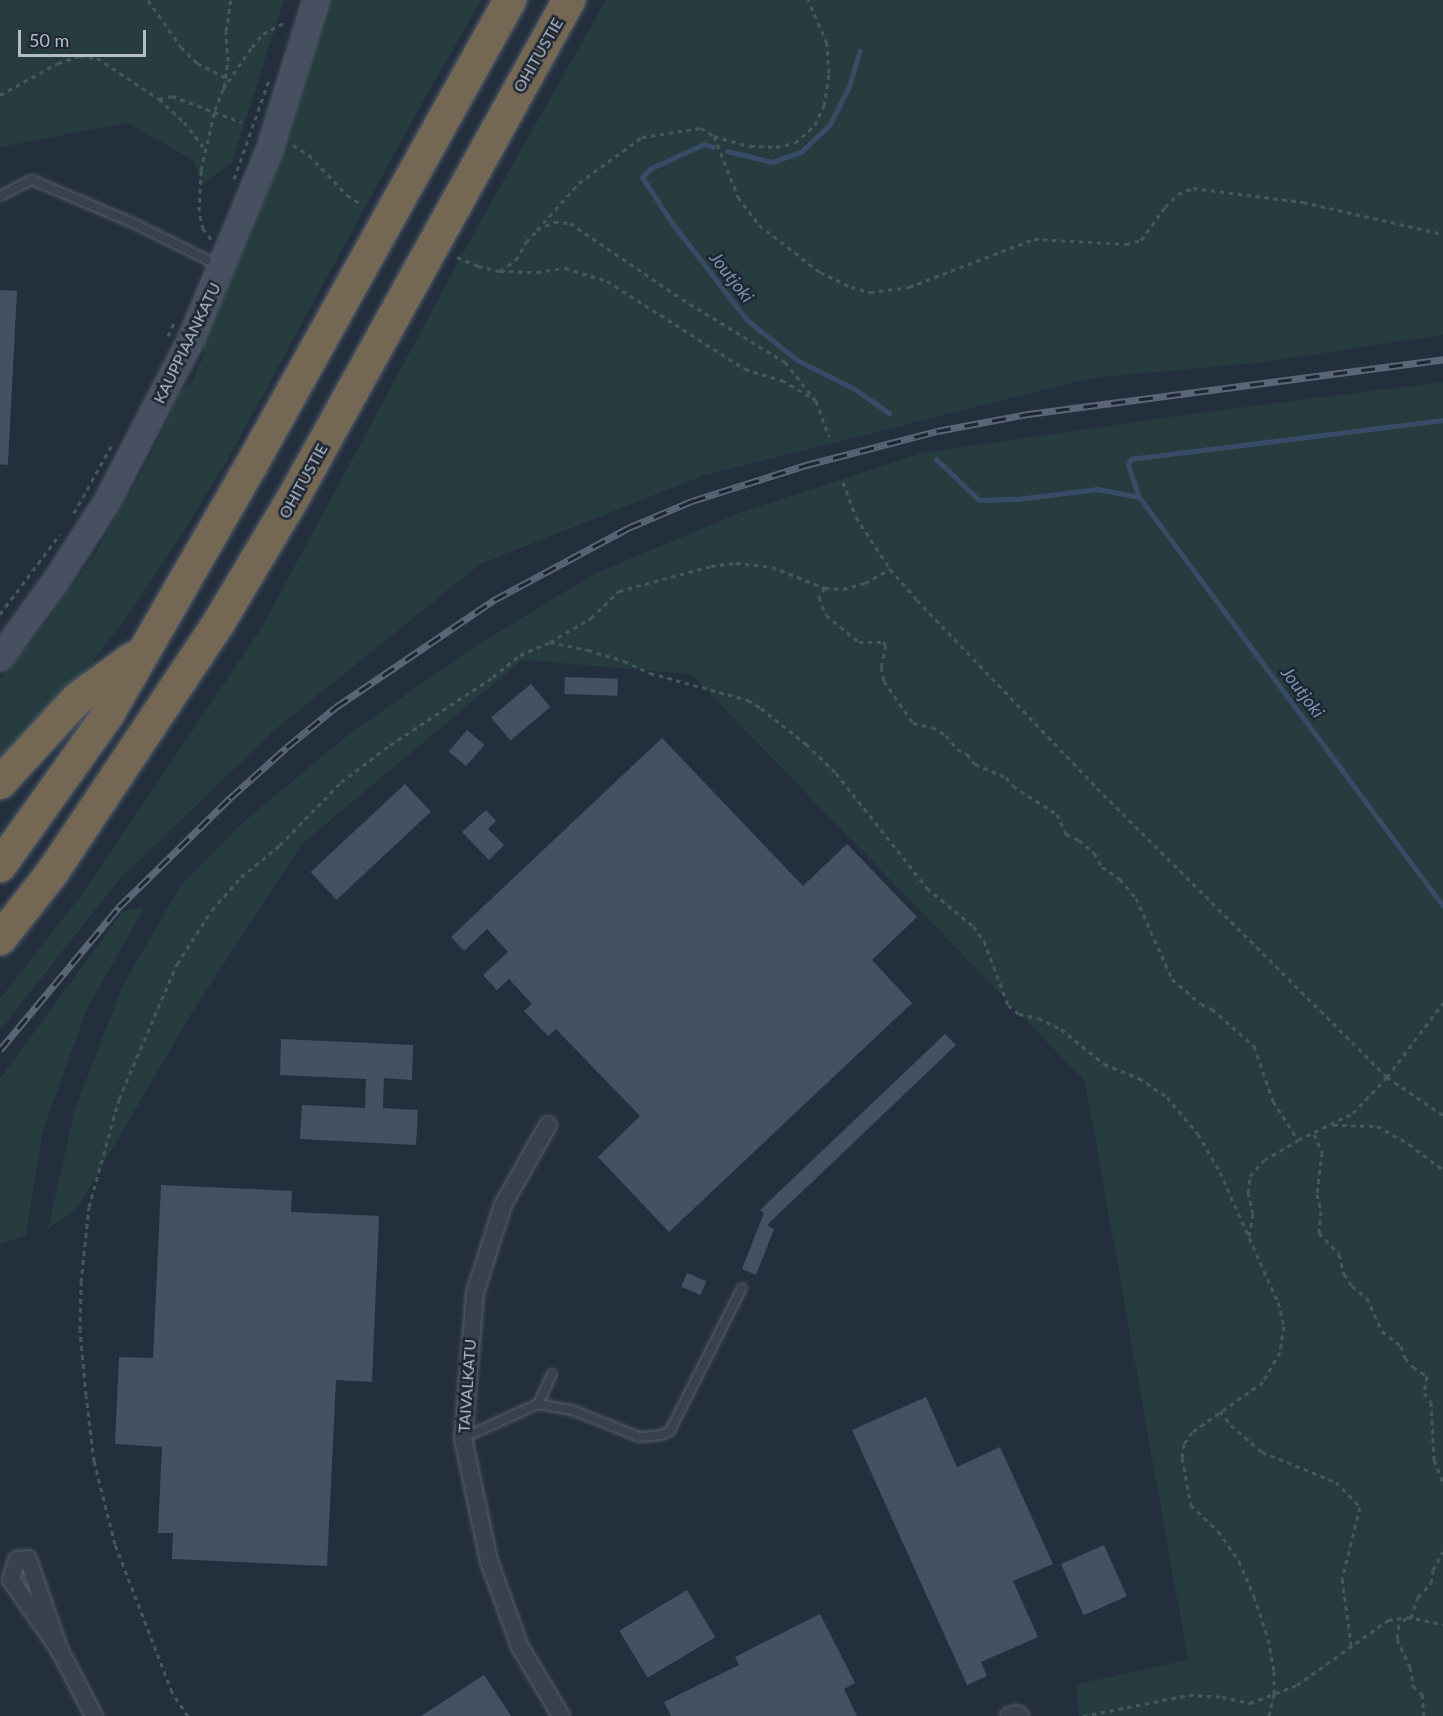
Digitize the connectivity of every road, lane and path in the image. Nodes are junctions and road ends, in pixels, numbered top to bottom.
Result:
1 (148, 0) edge
2 (231, 0) edge
3 (316, 0) edge
4 (510, 0) edge
5 (569, 0) edge
6 (808, 0) edge
7 (286, 32) dead end
8 (272, 72) dead end
9 (225, 77) junction
10 (224, 89) junction
11 (0, 95) edge
12 (159, 99) junction
13 (215, 110) junction
14 (241, 123) dead end
15 (714, 136) junction
16 (290, 143) dead end
17 (204, 148) junction
18 (234, 180) dead end
19 (0, 196) edge
20 (361, 204) dead end
21 (537, 230) junction
22 (218, 233) dead end
23 (1443, 234) edge
24 (458, 257) dead end
25 (222, 267) junction
26 (500, 271) junction
27 (175, 320) dead end
28 (167, 338) dead end
29 (816, 401) junction
30 (118, 434) dead end
31 (828, 437) dead end
32 (843, 482) dead end
33 (71, 519) dead end
34 (65, 527) dead end
35 (890, 569) junction
36 (825, 588) junction
37 (0, 614) edge
38 (550, 642) junction
39 (141, 652) junction
40 (0, 658) edge
41 (0, 783) edge
42 (0, 866) edge
43 (0, 939) edge
44 (1443, 1003) edge
45 (1388, 1077) junction
46 (1443, 1115) edge
47 (548, 1125) dead end
48 (1332, 1125) junction
49 (1314, 1134) junction
50 (1298, 1140) junction
51 (1443, 1170) edge
52 (1248, 1238) junction
53 (742, 1288) dead end
54 (552, 1374) dead end
55 (537, 1404) junction
56 (1220, 1411) junction
57 (463, 1438) junction
58 (1443, 1482) edge
59 (1443, 1551) edge
60 (1407, 1617) junction
61 (1412, 1618) junction
62 (1443, 1624) edge
63 (1351, 1645) junction
64 (59, 1650) junction
65 (1274, 1694) junction
66 (94, 1716) edge
67 (188, 1716) edge
68 (561, 1716) edge
69 (1009, 1716) edge
70 (1020, 1716) edge
71 (1083, 1716) edge
72 (1269, 1716) edge
73 (1424, 1716) edge

1 - 9 path
2 - 9 path
3 - 25 street, KAUPPIAANKATU
4 - 39 highway
5 - 43 highway, OHITUSTIE
6 - 15 path
7 - 10 path
8 - 18 path
9 - 10 path
10 - 13 path
11 - 12 path
12 - 13 path
12 - 17 path
13 - 14 path
13 - 17 path
15 - 21 path
15 - 23 path
16 - 20 path
17 - 22 path
19 - 25 lane
21 - 26 path
21 - 29 path
24 - 26 path
25 - 40 street, KAUPPIAANKATU
26 - 29 path
27 - 28 path
29 - 31 path
30 - 33 path
32 - 35 path
34 - 37 path
35 - 36 path
35 - 45 path
36 - 38 path
36 - 50 path
38 - 52 path
38 - 67 path
39 - 41 highway
39 - 42 highway
44 - 45 path
45 - 46 path
45 - 48 path
47 - 57 street, TAIVALKATU
48 - 49 path
48 - 51 path
49 - 50 path
49 - 58 path
50 - 52 path
52 - 56 path
53 - 55 lane
54 - 55 lane
55 - 57 lane
56 - 63 path
56 - 65 path
57 - 68 street, TAIVALKATU
59 - 61 path
60 - 61 path
60 - 63 path
60 - 73 path
61 - 62 path
63 - 65 path
64 - 64 street
64 - 66 street
65 - 71 path
65 - 72 path
69 - 70 street

